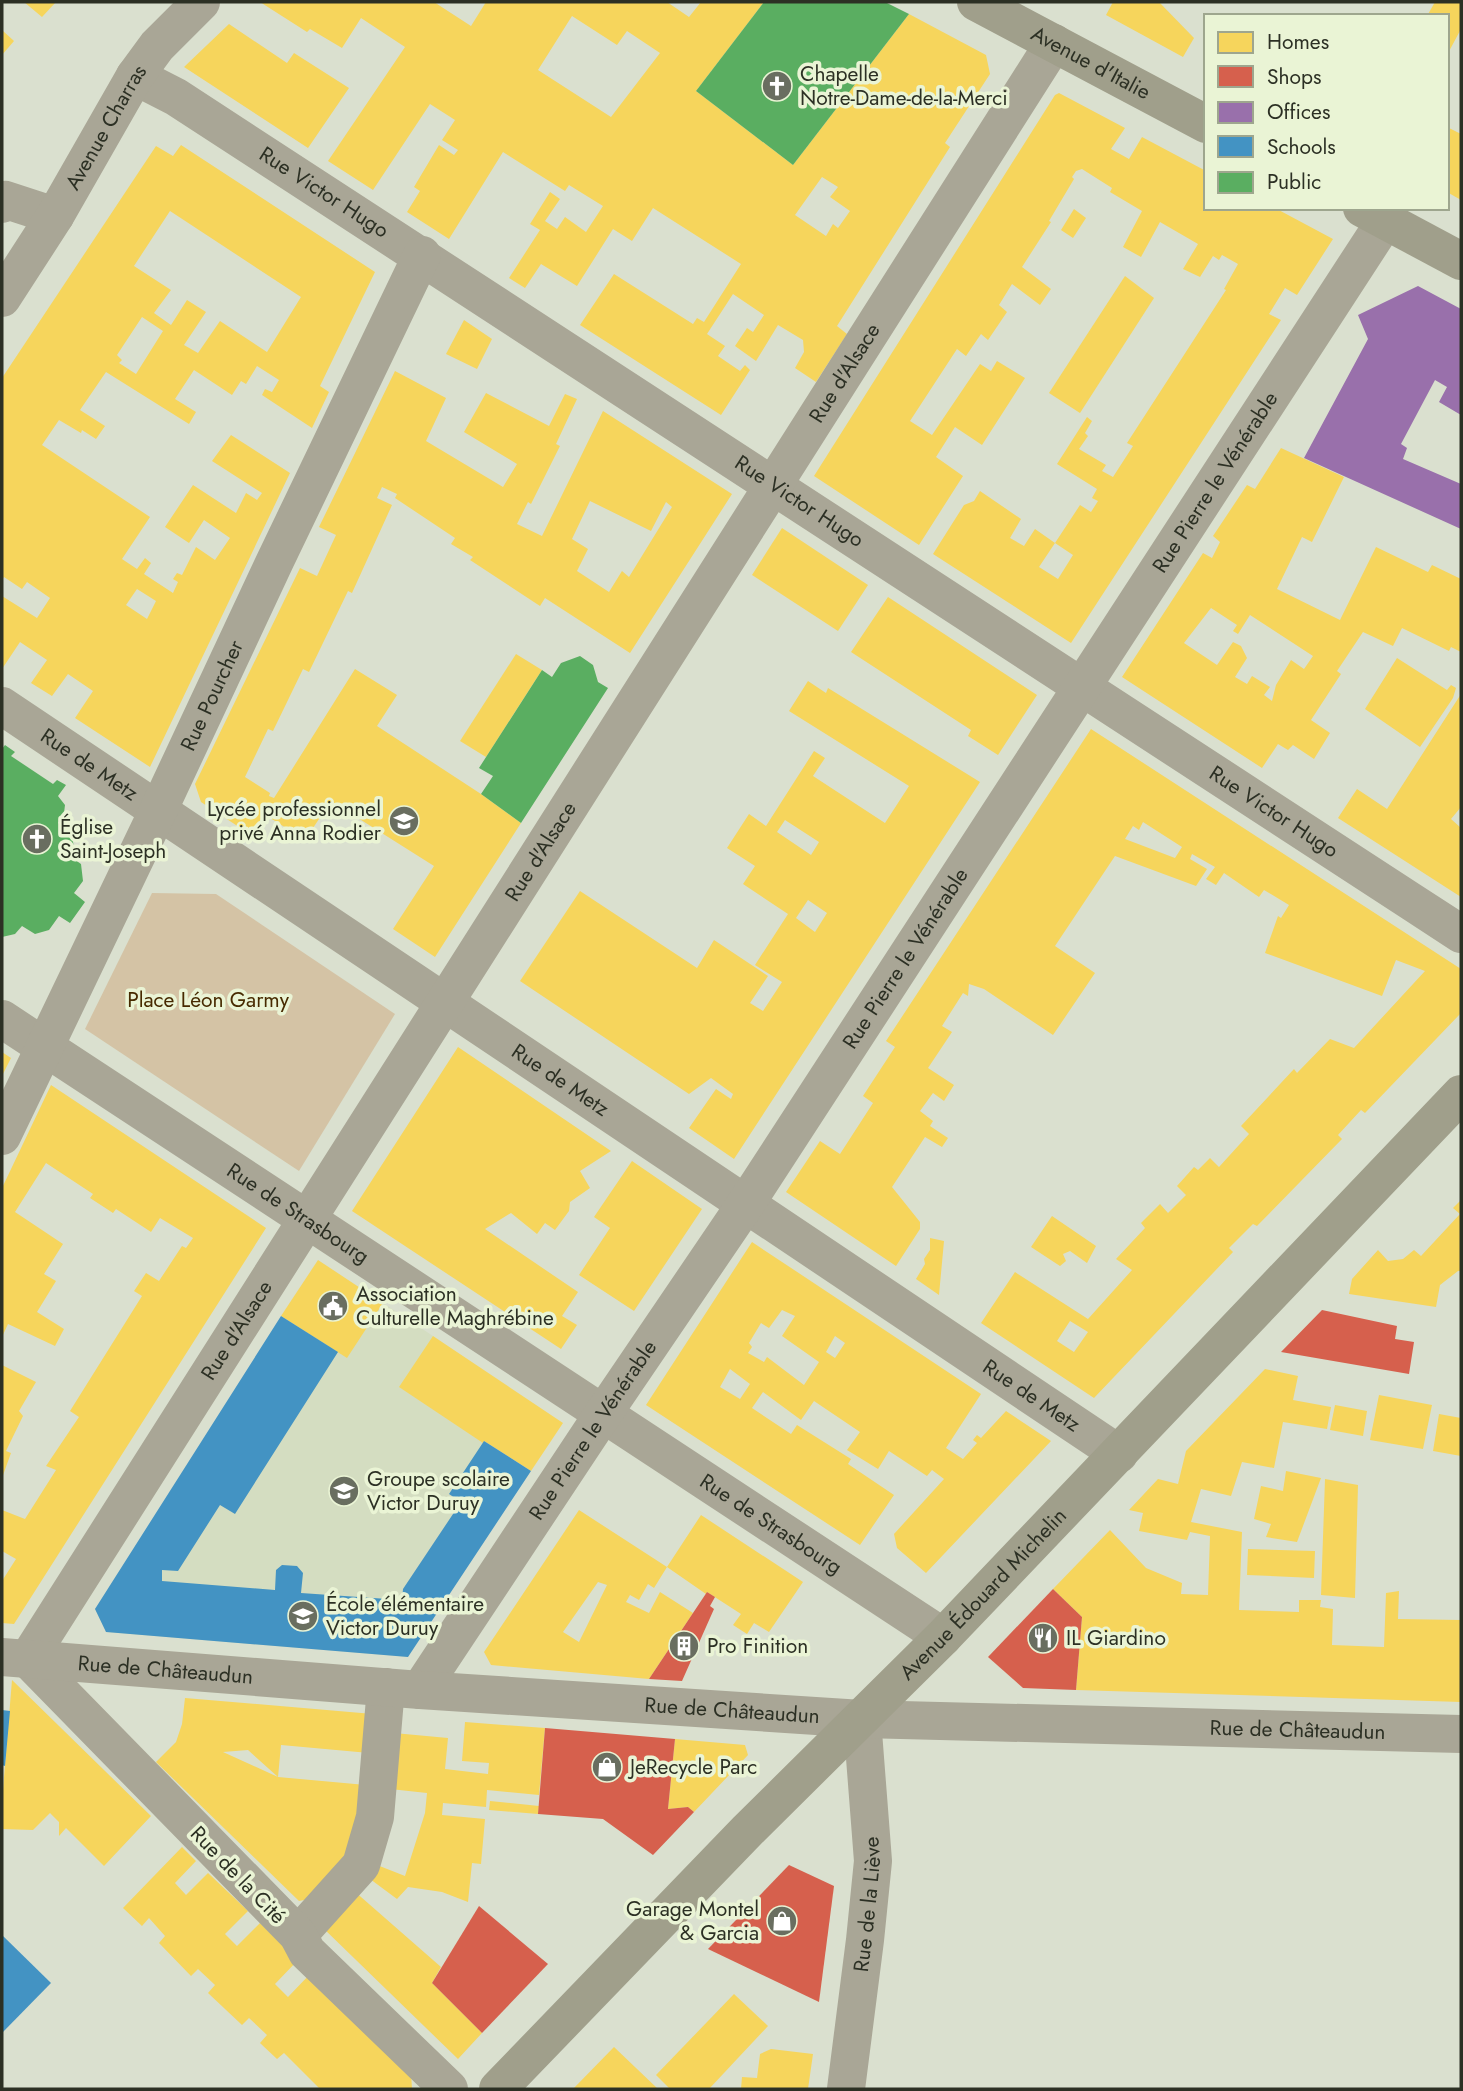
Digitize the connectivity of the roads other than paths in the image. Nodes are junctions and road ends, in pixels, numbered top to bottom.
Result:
1 (201, 2) edge
2 (976, 2) edge
3 (1054, 43) junction
4 (135, 76) junction
5 (1204, 123) edge
6 (2, 204) edge
7 (1374, 214) edge
8 (55, 216) junction
9 (422, 255) junction
10 (1461, 261) edge
11 (2, 298) edge
12 (775, 484) junction
13 (1082, 687) junction
14 (2, 706) edge
15 (158, 811) junction
16 (1461, 934) edge
17 (444, 1001) junction
18 (2, 1019) edge
19 (45, 1047) junction
20 (1461, 1094) edge
21 (2, 1136) edge
22 (745, 1205) junction
23 (309, 1219) junction
24 (603, 1414) junction
25 (1119, 1454) junction
26 (943, 1637) junction
27 (15, 1658) edge
28 (403, 1689) junction
29 (862, 1719) junction
30 (1461, 1734) edge
31 (298, 1935) junction
32 (449, 2089) edge
33 (498, 2089) edge
34 (846, 2089) edge

1 - 4 street, Avenue Charras
2 - 3 main road, Avenue d'Italie
3 - 5 main road, Avenue d'Italie
3 - 12 street, Rue d'Alsace
4 - 8 street, Avenue Charras
4 - 9 street, Rue Victor Hugo
6 - 8 street
7 - 10 main road
7 - 13 street, Rue Pierre le Vénérable
8 - 11 street, Avenue Charras
9 - 12 street, Rue Victor Hugo
9 - 15 street, Rue Pourcher
12 - 13 street, Rue Victor Hugo
12 - 17 street, Rue d'Alsace
13 - 16 street, Rue Victor Hugo
13 - 22 street, Rue Pierre le Vénérable
14 - 15 street, Rue de Metz
15 - 17 street, Rue de Metz
15 - 19 street, Rue Pourcher
17 - 22 street, Rue de Metz
17 - 23 street, Rue d'Alsace
18 - 19 street, Rue de Strasbourg
19 - 21 street, Rue Pourcher
19 - 23 street, Rue de Strasbourg
20 - 25 main road, Avenue Édouard Michelin
22 - 24 street, Rue Pierre le Vénérable
22 - 25 street, Rue de Metz
23 - 24 street, Rue de Strasbourg
23 - 27 street, Rue d'Alsace
24 - 26 street, Rue de Strasbourg
24 - 28 street, Rue Pierre le Vénérable
25 - 26 main road, Avenue Édouard Michelin
26 - 29 main road, Avenue Édouard Michelin
27 - 28 street, Rue de Châteaudun
27 - 31 street, Rue de la Cité
28 - 29 street, Rue de Châteaudun
28 - 31 street
29 - 30 street, Rue de Châteaudun
29 - 33 main road, Avenue Édouard Michelin
29 - 34 street, Rue de la Liève
31 - 32 street, Rue de la Cité

